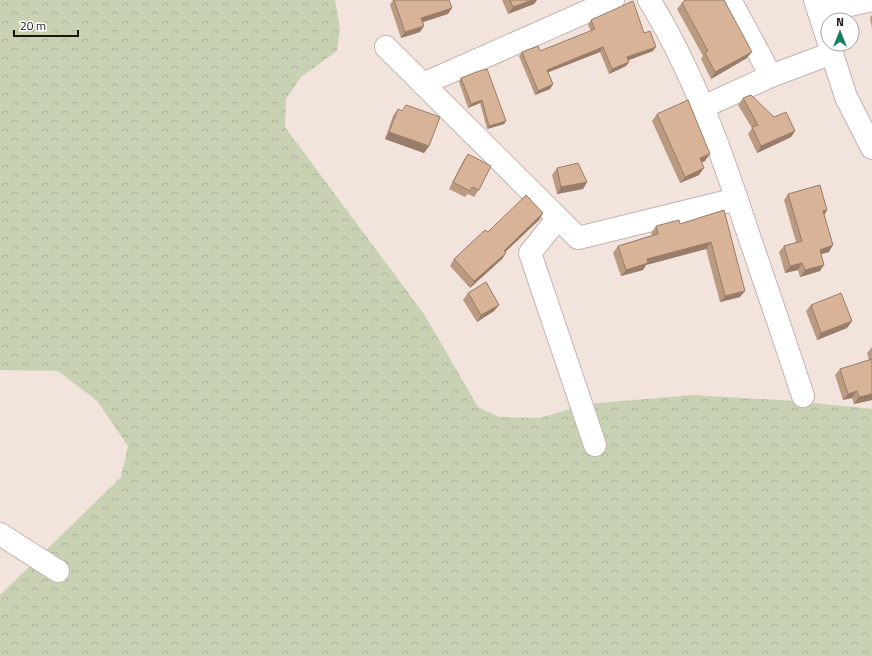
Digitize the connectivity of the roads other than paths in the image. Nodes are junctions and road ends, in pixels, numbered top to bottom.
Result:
1 (613, 0) edge
2 (649, 0) edge
3 (730, 0) edge
4 (872, 0) edge
5 (817, 6) edge
6 (386, 47) dead end
7 (820, 51) edge
8 (832, 52) edge
9 (771, 76) junction
10 (423, 84) junction
11 (703, 107) junction
12 (872, 148) edge
13 (737, 199) junction
14 (558, 218) junction
15 (803, 396) dead end
16 (595, 445) dead end
17 (0, 534) edge
18 (58, 571) dead end

1 - 10 street
2 - 11 street
3 - 9 street
4 - 5 street
6 - 10 street
7 - 9 street
8 - 12 street
9 - 11 street
10 - 14 street
11 - 13 street
13 - 14 street
13 - 15 street
14 - 16 street
17 - 18 street

